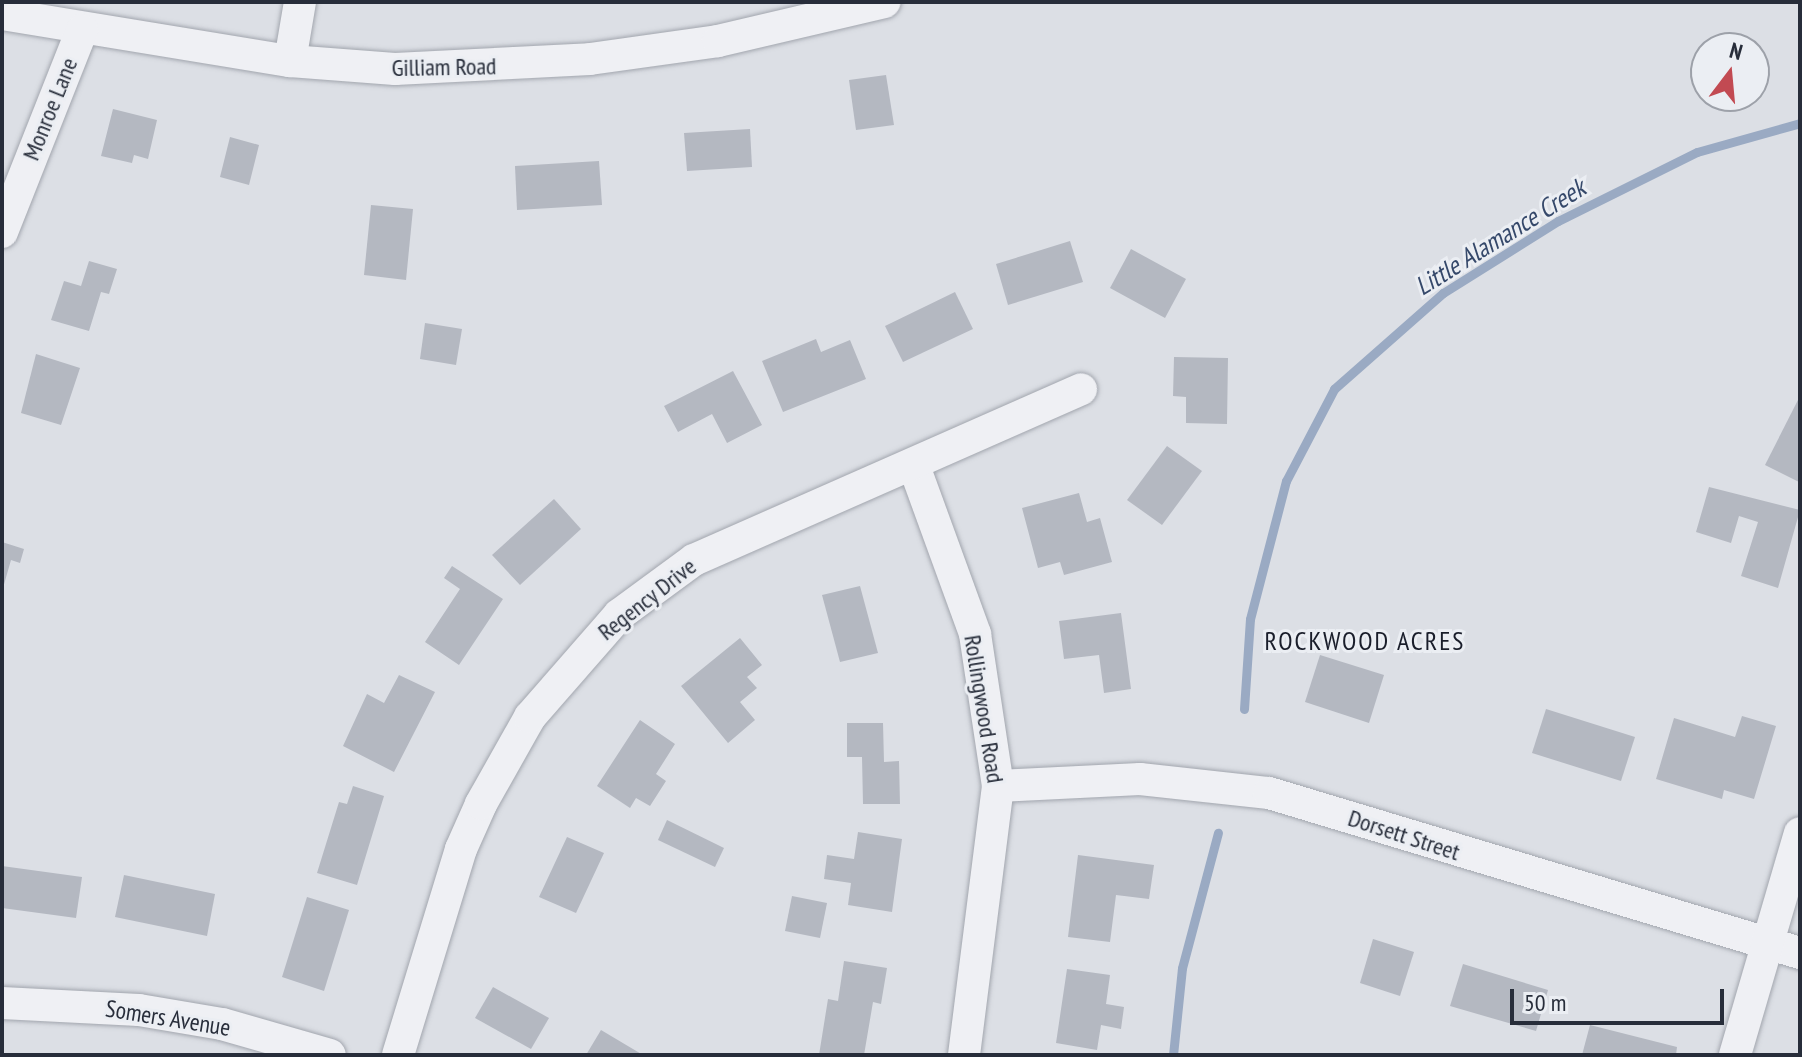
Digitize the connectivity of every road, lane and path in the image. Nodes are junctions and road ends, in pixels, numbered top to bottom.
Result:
1 (300, 2) edge
2 (884, 2) edge
3 (2, 14) edge
4 (82, 30) junction
5 (290, 61) junction
6 (2, 232) edge
7 (1081, 389) dead end
8 (914, 466) junction
9 (998, 786) junction
10 (1800, 833) edge
11 (1767, 944) junction
12 (1800, 953) edge
13 (2, 1003) edge
14 (330, 1055) edge
15 (398, 1055) edge
16 (964, 1055) edge
17 (1735, 1055) edge

1 - 5 street
2 - 5 street, Gilliam Road
3 - 4 street, Gilliam Road
4 - 5 street, Gilliam Road
4 - 6 street, Monroe Lane
7 - 8 street, Regency Drive
8 - 9 street, Rollingwood Road
8 - 15 street, Regency Drive
9 - 11 street, Dorsett Street
9 - 16 street, Rollingwood Road
10 - 11 street
11 - 12 street, Dorsett Street
11 - 17 street
13 - 14 street, Somers Avenue

